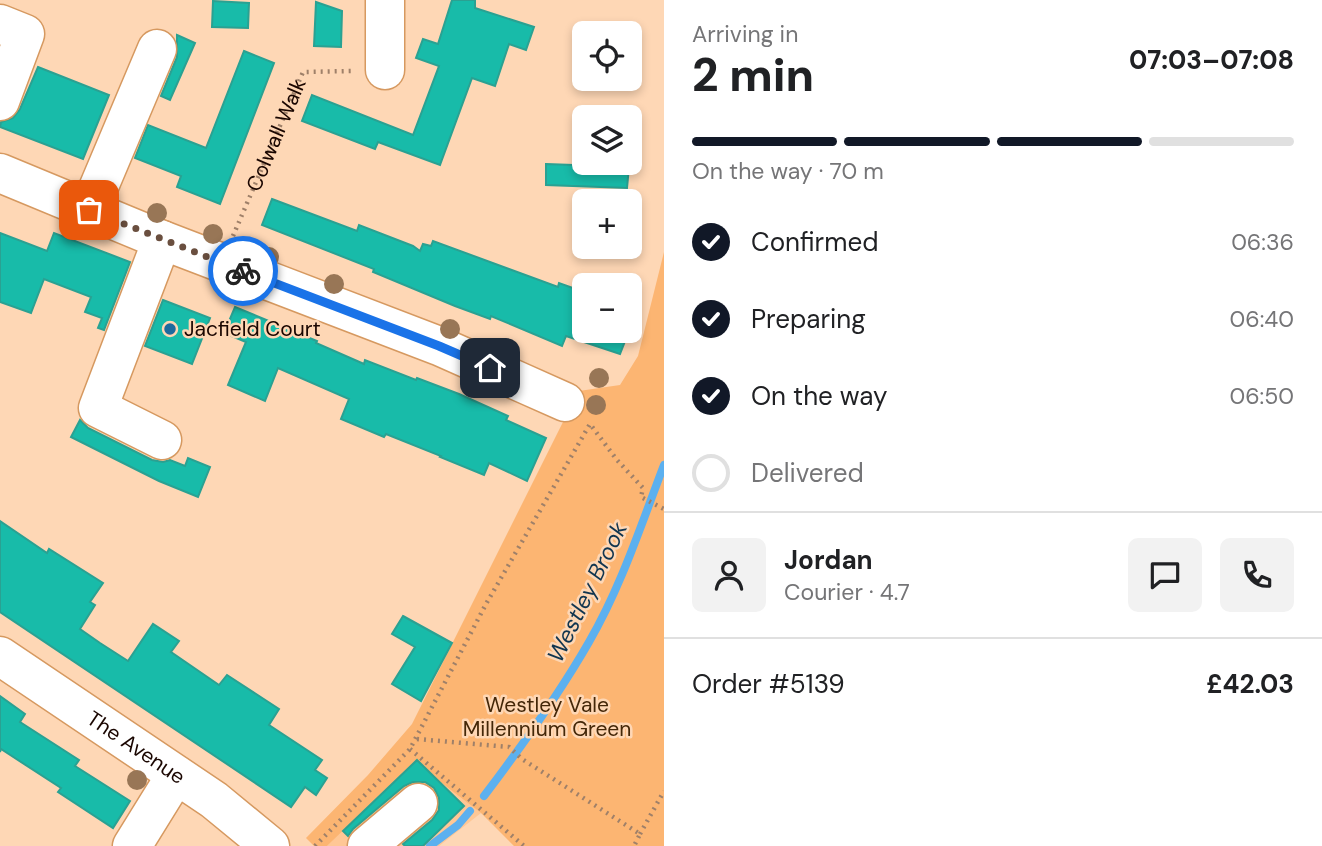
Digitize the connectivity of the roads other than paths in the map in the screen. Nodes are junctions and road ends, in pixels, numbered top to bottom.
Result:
1 (385, 0) edge
2 (0, 24) edge
3 (157, 49) dead end
4 (385, 71) road end
5 (0, 101) edge
6 (0, 173) edge
7 (89, 210) junction
8 (162, 240) junction
9 (565, 402) dead end
10 (162, 440) dead end
11 (0, 656) edge
12 (176, 775) junction
13 (418, 803) dead end
14 (132, 846) edge
15 (270, 846) edge
16 (367, 846) edge

1 - 4 street
2 - 5 street
3 - 7 street
6 - 7 street
7 - 8 street
8 - 9 street
8 - 10 street
11 - 12 street, The Avenue
12 - 14 street
12 - 15 street, The Avenue
13 - 16 street

